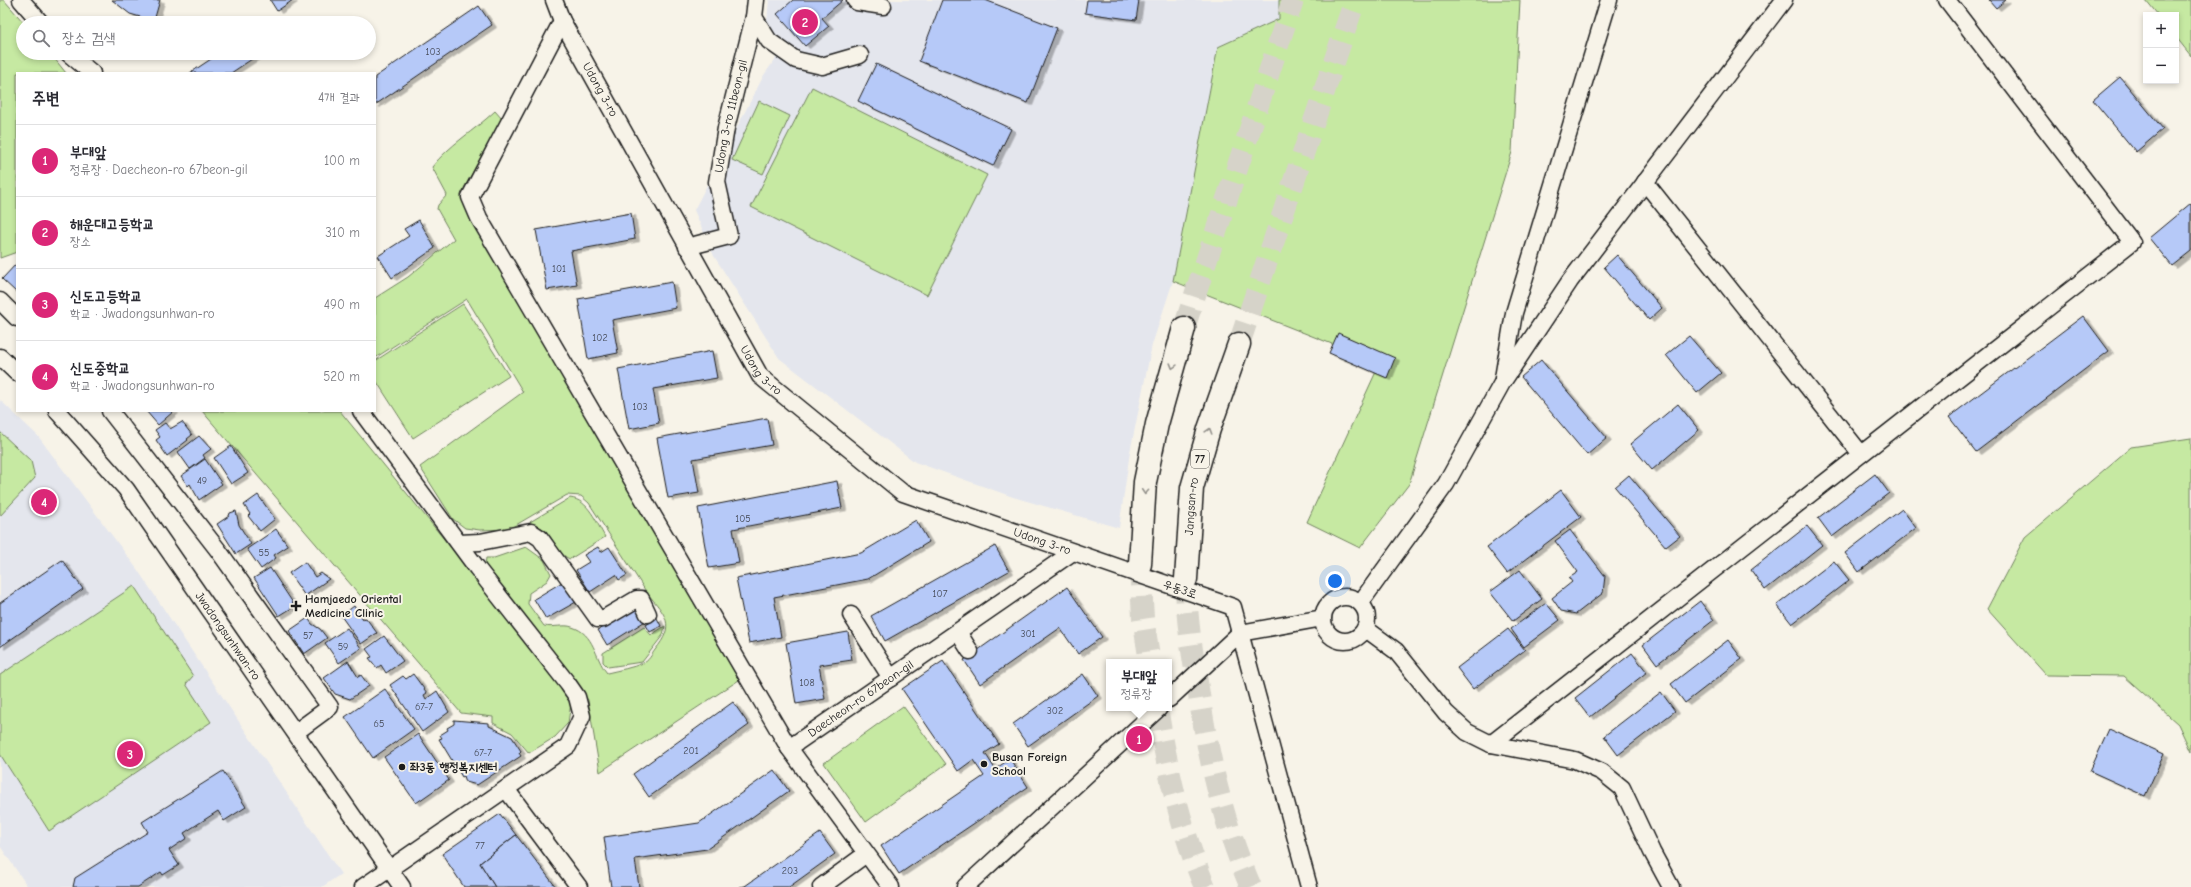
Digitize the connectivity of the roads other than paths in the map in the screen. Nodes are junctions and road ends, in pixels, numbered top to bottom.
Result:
1 (21, 0) edge
2 (554, 0) edge
3 (756, 0) edge
4 (855, 0) edge
5 (1609, 0) edge
6 (1784, 0) edge
7 (1947, 0) edge
8 (882, 6) dead end
9 (35, 16) edge
10 (754, 18) junction
11 (562, 21) junction
12 (860, 55) dead end
13 (76, 60) edge
14 (91, 72) edge
15 (1646, 182) junction
16 (687, 247) junction
17 (0, 301) edge
18 (16, 317) edge
19 (1184, 328) tunnel mouth
20 (1239, 344) tunnel mouth
21 (0, 357) edge
22 (16, 372) edge
23 (1502, 383) junction
24 (58, 412) edge
25 (111, 412) edge
26 (362, 412) edge
27 (1861, 454) junction
28 (459, 543) junction
29 (1073, 552) junction
30 (1140, 564) tunnel mouth
31 (1186, 579) tunnel mouth
32 (1361, 602) junction
33 (648, 614) dead end
34 (851, 615) dead end
35 (1323, 618) junction
36 (1366, 629) junction
37 (958, 632) junction
38 (1240, 633) junction
39 (970, 650) dead end
40 (891, 678) junction
41 (1172, 696) edge
42 (1156, 711) edge
43 (296, 732) junction
44 (1491, 744) junction
45 (789, 748) junction
46 (506, 789) junction
47 (866, 854) junction
48 (389, 869) junction
49 (363, 887) edge
50 (402, 887) edge
51 (579, 887) edge
52 (821, 887) edge
53 (890, 887) edge
54 (965, 887) edge
55 (1309, 887) edge
56 (1671, 887) edge

1 - 9 street
2 - 11 street, Udong 3-ro
3 - 10 street, Udong 3-ro 11beon-gil
4 - 8 street
5 - 23 street
6 - 15 street
7 - 27 street
10 - 12 street
10 - 16 street, Udong 3-ro 11beon-gil
11 - 16 street, Udong 3-ro
11 - 45 street
13 - 14 street
15 - 23 street
15 - 27 street
16 - 29 street, Udong 3-ro
17 - 18 street
19 -> 30 highway
31 -> 20 highway, Jangsan-ro / 77
21 - 22 street
23 - 32 street
24 - 43 street, Jwadongsunhwan-ro
25 - 43 street
26 - 28 street
27 - 44 street
28 - 33 street
28 - 46 street
29 - 37 street, Daecheon-ro 67beon-gil
29 - 38 street, 우동3로
32 - 35 street
32 - 36 street
34 - 40 street
35 - 36 street
35 - 38 street
36 - 44 street
37 - 39 street
37 - 40 street, Daecheon-ro 67beon-gil
38 - 41 street
38 - 55 street
40 - 45 street, Daecheon-ro 67beon-gil
42 - 54 street
43 - 48 street, Jwadongsunhwan-ro
44 - 56 street
45 - 47 street
46 - 48 street
46 - 51 street
47 - 52 street
47 - 53 street
48 - 49 street
48 - 50 street, Jwadongsunhwan-ro

